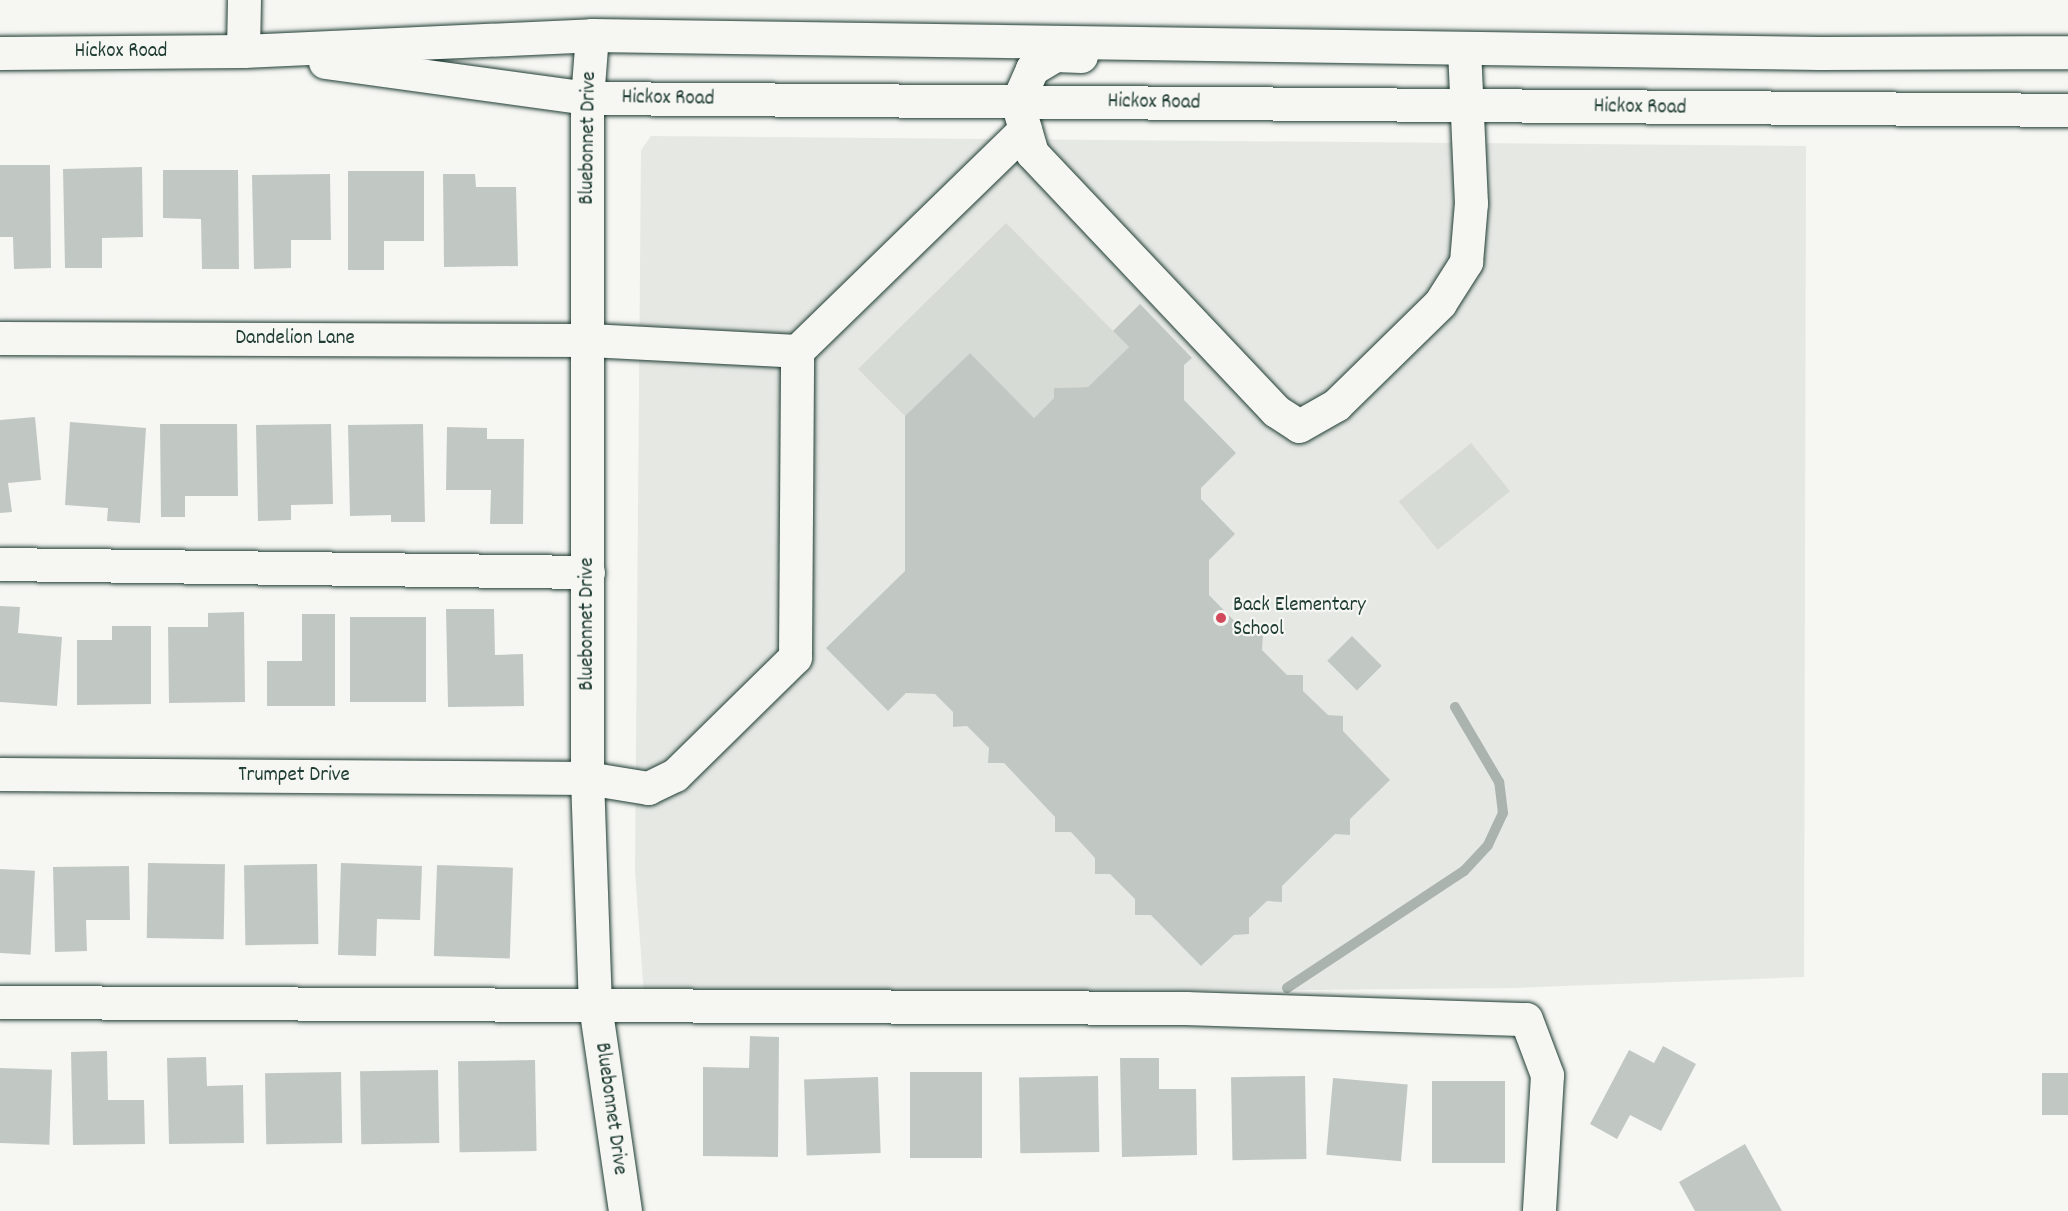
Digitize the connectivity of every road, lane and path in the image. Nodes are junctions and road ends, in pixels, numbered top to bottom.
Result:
1 (244, 0) edge
2 (592, 35) junction
3 (1379, 46) junction
4 (1464, 48) junction
5 (243, 51) junction
6 (2068, 52) edge
7 (0, 53) edge
8 (587, 98) junction
9 (1466, 106) junction
10 (2068, 110) edge
11 (1021, 115) junction
12 (0, 338) edge
13 (589, 340) junction
14 (797, 351) junction
15 (0, 564) edge
16 (588, 572) junction
17 (0, 774) edge
18 (587, 777) junction
19 (0, 1002) edge
20 (595, 1005) junction
21 (625, 1211) edge
22 (1539, 1211) edge

1 - 5 street
2 - 3 street, Hickox Road
2 - 5 street, Hickox Road
2 - 8 street, Bluebonnet Drive
3 - 4 street, Hickox Road
3 - 11 street
4 - 6 street, Hickox Road
4 - 9 street
5 - 7 street, Hickox Road
5 - 8 street, Hickox Road
8 - 11 street, Hickox Road
8 - 13 street, Bluebonnet Drive
9 - 10 street, Hickox Road
9 - 11 street, Hickox Road
9 - 11 street
11 - 14 street
12 - 13 street, Dandelion Lane
13 - 14 street, Dandelion Lane
13 - 16 street, Bluebonnet Drive
14 - 18 street, Trumpet Drive
15 - 16 street
16 - 18 street, Bluebonnet Drive
17 - 18 street, Trumpet Drive
18 - 20 street, Bluebonnet Drive
19 - 20 street
20 - 21 street, Bluebonnet Drive
20 - 22 street

